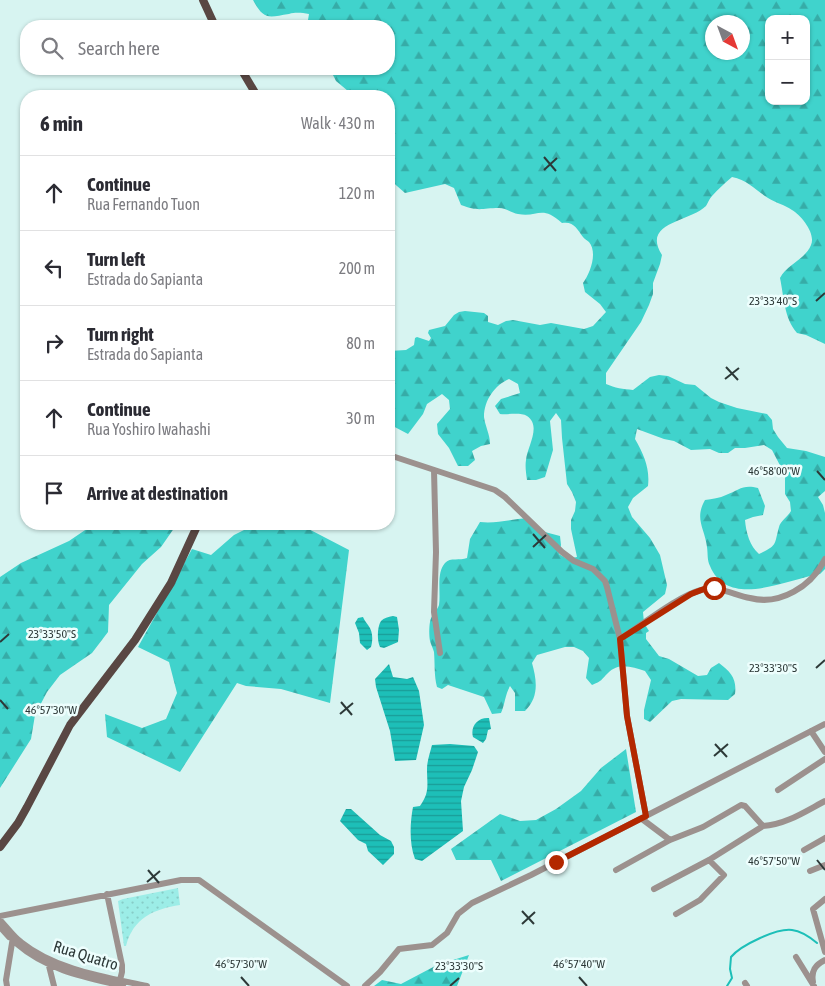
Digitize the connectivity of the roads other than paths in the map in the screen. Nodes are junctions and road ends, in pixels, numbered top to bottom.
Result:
1 (203, 0) edge
2 (212, 20) edge
3 (245, 75) edge
4 (253, 90) edge
5 (395, 457) edge
6 (434, 470) junction
7 (195, 530) edge
8 (825, 559) edge
9 (620, 639) junction
10 (440, 653) dead end
11 (825, 724) edge
12 (811, 731) junction
13 (825, 752) edge
14 (825, 759) edge
15 (778, 790) dead end
16 (825, 801) edge
17 (644, 818) junction
18 (763, 826) junction
19 (825, 838) edge
20 (670, 840) junction
21 (0, 847) edge
22 (804, 850) dead end
23 (709, 860) junction
24 (825, 865) edge
25 (616, 870) dead end
26 (810, 871) dead end
27 (654, 889) dead end
28 (107, 894) junction
29 (825, 898) edge
30 (676, 914) dead end
31 (0, 916) edge
32 (0, 920) edge
33 (0, 927) edge
34 (13, 938) junction
35 (825, 952) edge
36 (796, 957) dead end
37 (825, 960) edge
38 (48, 962) junction
39 (104, 981) edge
40 (121, 983) edge
41 (7, 986) edge
42 (54, 986) edge
43 (148, 986) edge
44 (347, 986) edge
45 (365, 986) edge
46 (814, 986) edge

1 - 2 main road
3 - 4 main road
5 - 6 street
6 - 9 street
6 - 10 street
7 - 21 main road
8 - 9 street
9 - 17 street
11 - 12 street
12 - 13 street
12 - 17 street
14 - 15 street
16 - 18 street
17 - 20 street
17 - 45 street
18 - 20 street
18 - 23 street
19 - 22 street
20 - 25 street
23 - 27 street
23 - 30 street
24 - 26 street
28 - 31 street
28 - 40 street
28 - 44 street
29 - 35 street
32 - 34 street, Rua Quatro
33 - 34 street, Rua Quatro
34 - 38 street, Rua Quatro
34 - 41 street
36 - 46 street
37 - 46 street
38 - 39 street, Rua Quatro
38 - 42 street
39 - 40 street, Rua Quatro
40 - 43 street, Rua Quatro

